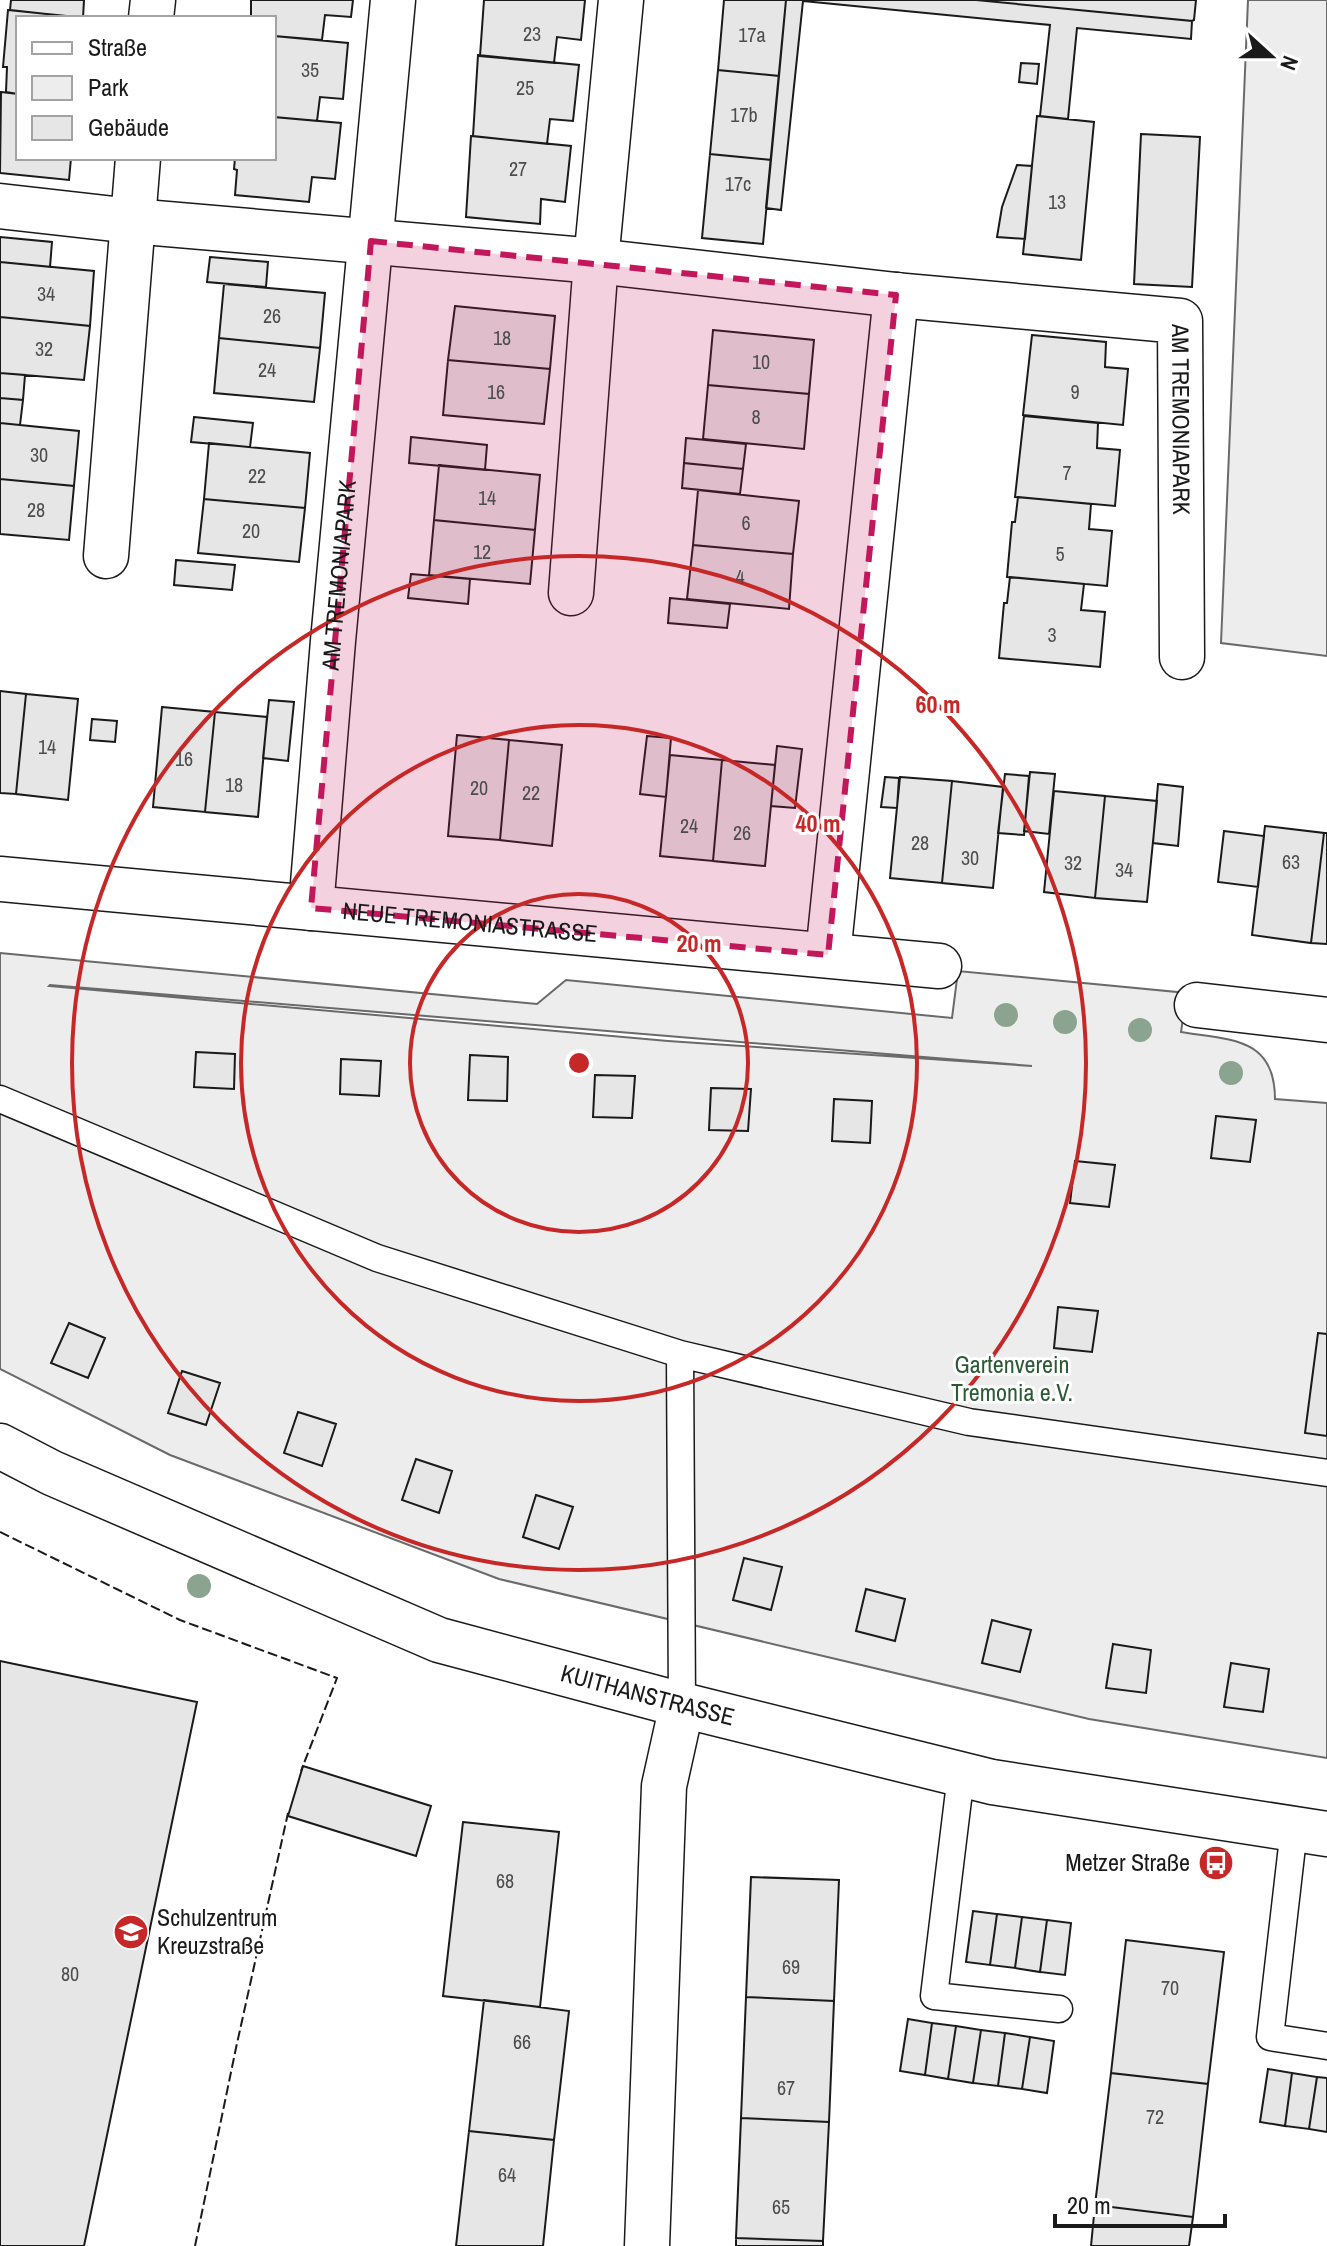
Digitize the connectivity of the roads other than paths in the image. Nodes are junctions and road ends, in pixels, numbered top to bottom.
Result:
1 (393, 0) edge
2 (621, 0) edge
3 (138, 160) edge
4 (0, 206) edge
5 (132, 221) junction
6 (371, 241) junction
7 (596, 261) junction
8 (896, 295) junction
9 (106, 556) dead end
10 (571, 593) dead end
11 (1182, 657) dead end
12 (0, 879) edge
13 (311, 908) junction
14 (828, 955) junction
15 (939, 966) dead end
16 (1197, 1005) dead end
17 (1327, 1020) edge
18 (0, 1099) edge
19 (680, 1354) junction
20 (0, 1446) edge
21 (1327, 1473) edge
22 (682, 1705) junction
23 (961, 1775) junction
24 (1311, 1832) edge
25 (1059, 2009) dead end
26 (1327, 2046) edge
27 (647, 2246) edge

1 - 6 street, AM TREMONIAPARK
2 - 7 street
3 - 5 street
4 - 5 street, AM TREMONIAPARK
5 - 6 street, AM TREMONIAPARK
5 - 9 street
6 - 7 street, AM TREMONIAPARK
6 - 13 street, AM TREMONIAPARK
7 - 8 street, AM TREMONIAPARK
7 - 10 street
8 - 11 street, AM TREMONIAPARK
8 - 14 street
12 - 13 street, NEUE TREMONIASTRASSE
13 - 14 street, NEUE TREMONIASTRASSE
14 - 15 street, NEUE TREMONIASTRASSE
16 - 17 street
18 - 19 lane
19 - 21 lane
19 - 22 lane
20 - 22 street, KUITHANSTRASSE
22 - 23 street, KUITHANSTRASSE
22 - 27 street
23 - 24 street, KUITHANSTRASSE
23 - 25 lane
24 - 26 lane

